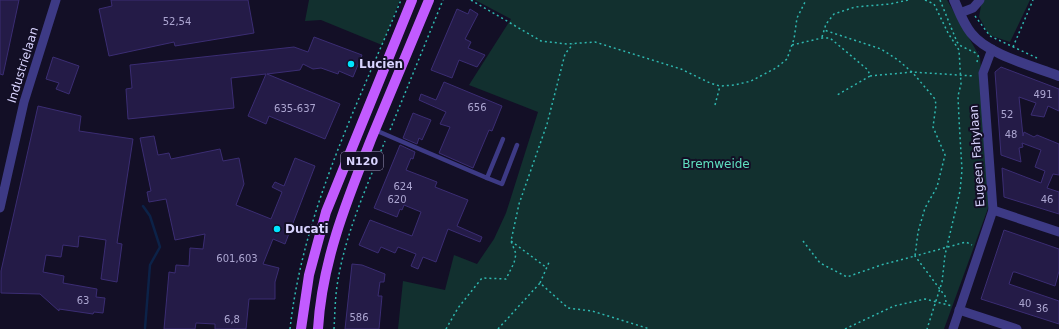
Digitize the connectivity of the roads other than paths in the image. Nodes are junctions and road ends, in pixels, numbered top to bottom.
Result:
1 (56, 0) edge
2 (412, 0) edge
3 (429, 0) edge
4 (954, 0) edge
5 (980, 0) edge
6 (960, 14) junction
7 (992, 49) junction
8 (1059, 76) edge
9 (375, 130) junction
10 (503, 139) dead end
11 (517, 145) dead end
12 (487, 178) junction
13 (0, 208) edge
14 (993, 210) junction
15 (1059, 232) edge
16 (956, 308) junction
17 (301, 329) edge
18 (318, 329) edge
19 (953, 329) edge
20 (1017, 329) edge

1 - 13 street, Industrielaan
2 - 17 main road, N120
3 - 9 main road, N120
4 - 6 street
5 - 6 street
6 - 7 street
7 - 8 street
7 - 14 street, Eugeen Fahylaan
9 - 12 lane
9 - 18 main road, N120
10 - 12 lane
11 - 12 lane
14 - 15 street
14 - 16 street, Eugeen Fahylaan
16 - 19 street, Eugeen Fahylaan
16 - 20 street

